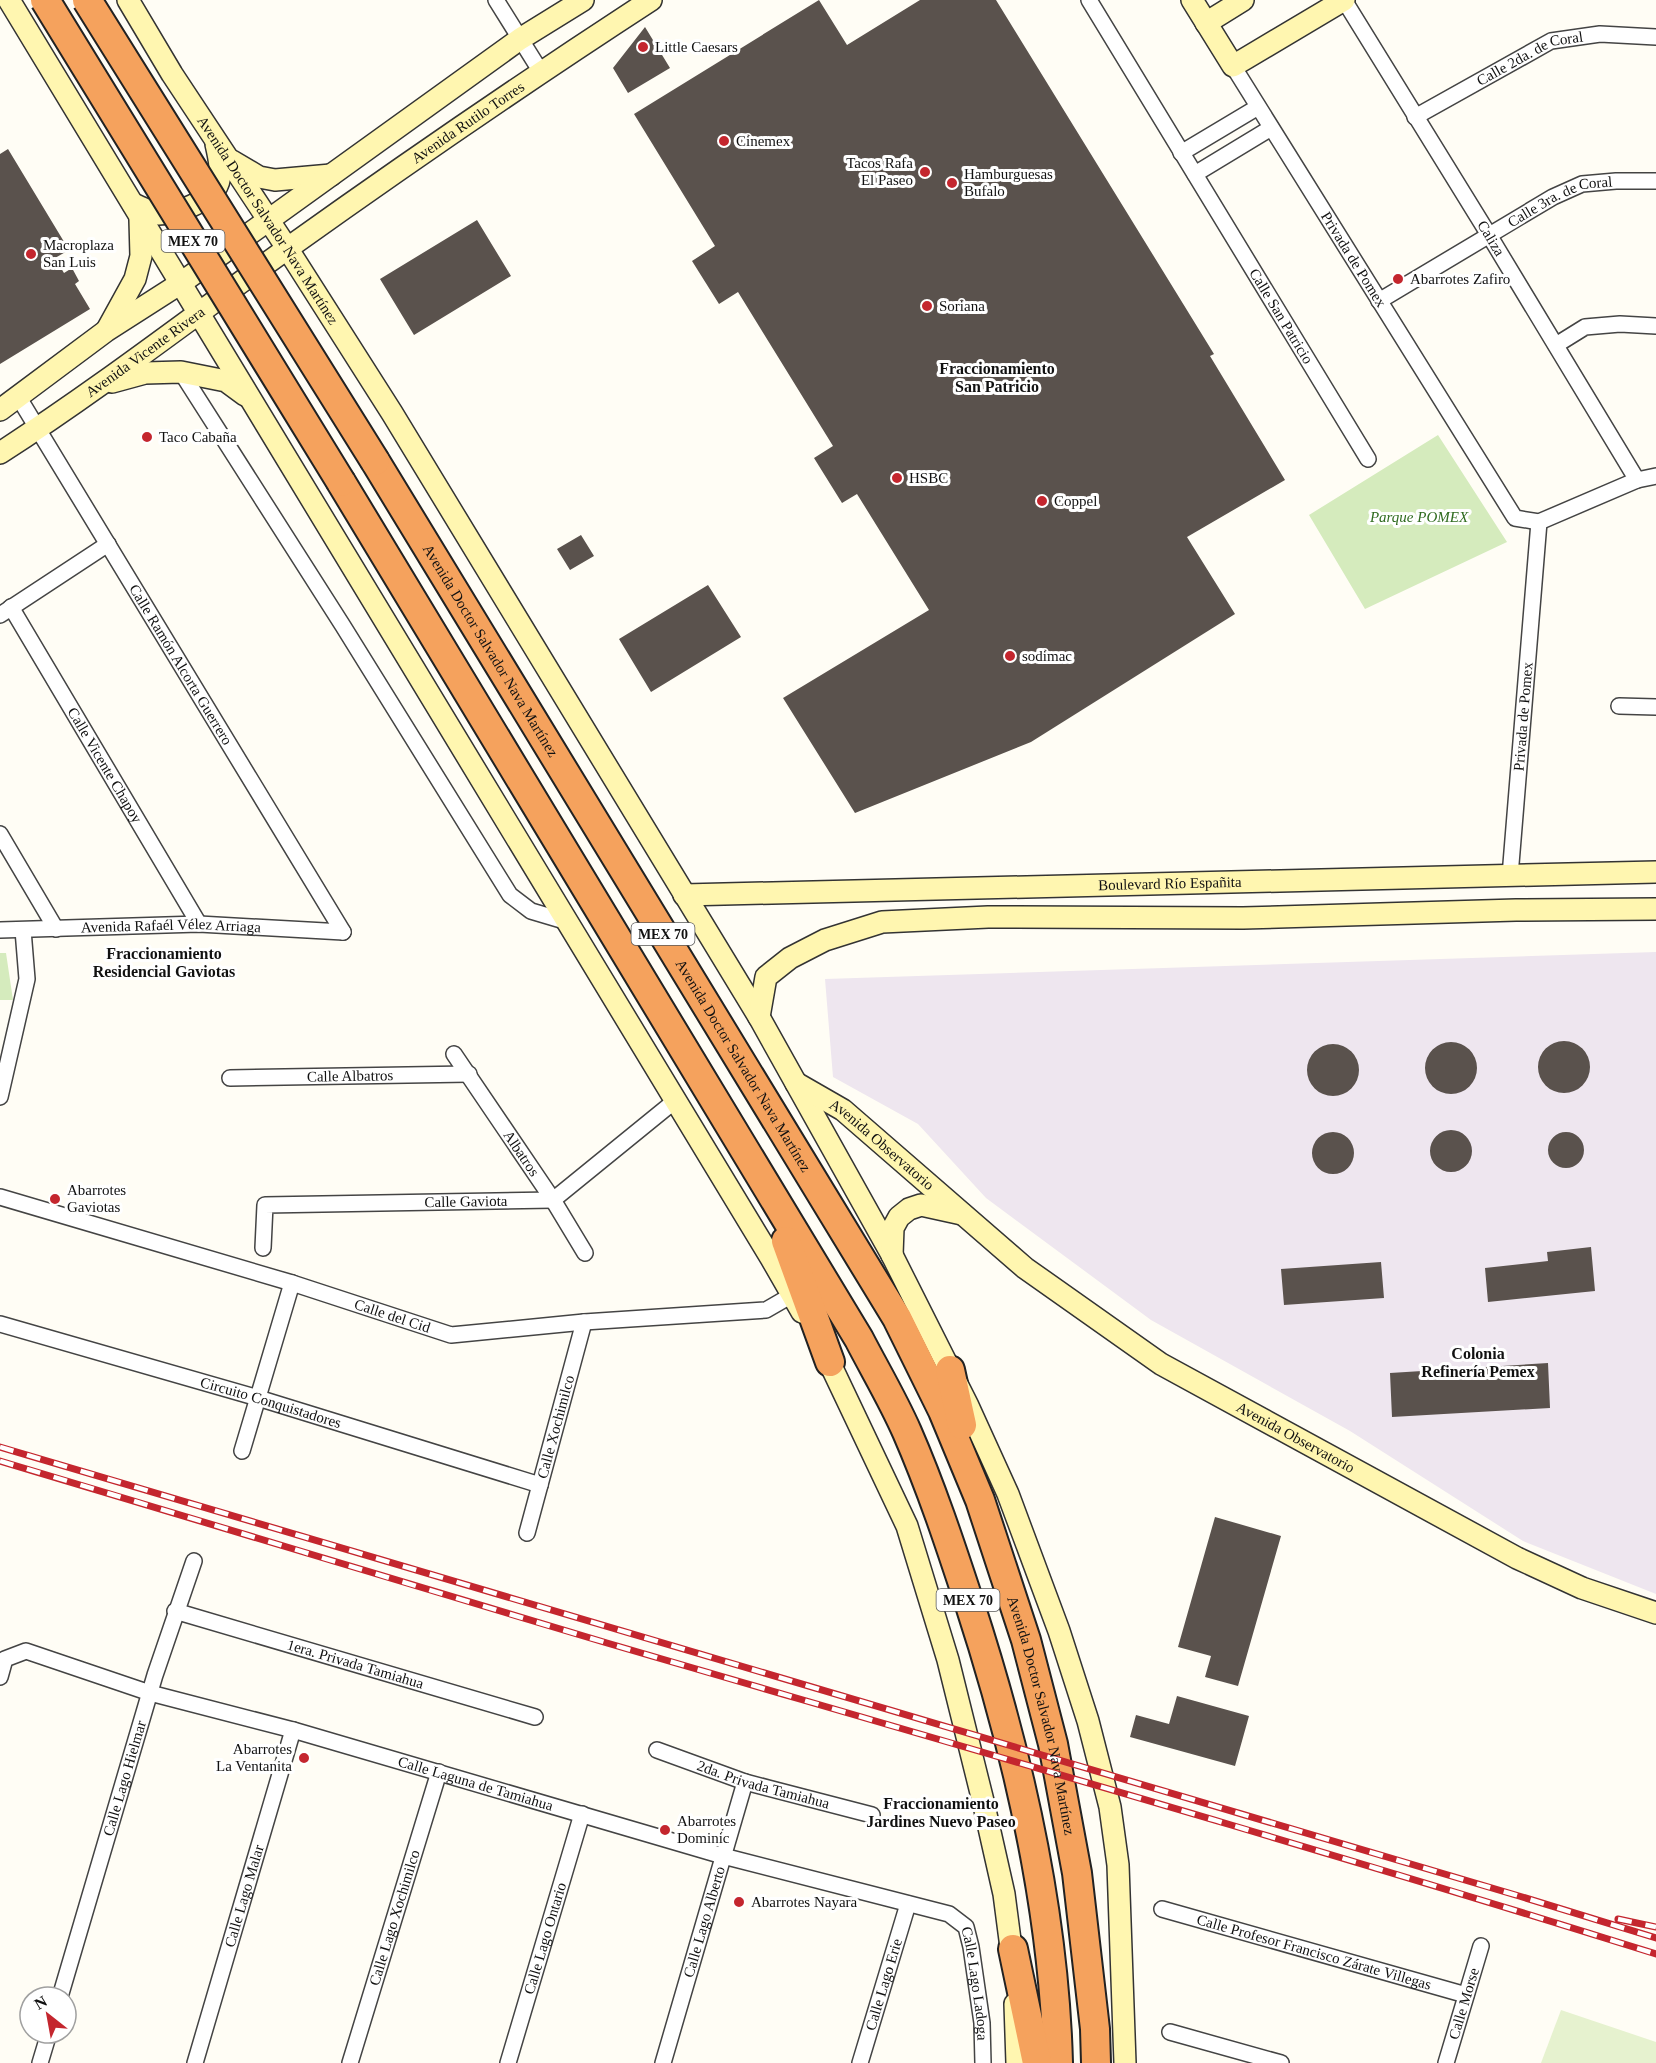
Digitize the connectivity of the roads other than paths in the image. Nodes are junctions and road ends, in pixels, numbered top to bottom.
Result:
1 (9, 0) edge
2 (45, 0) edge
3 (87, 0) edge
4 (128, 0) edge
5 (496, 0) edge
6 (583, 0) edge
7 (651, 0) edge
8 (1089, 0) edge
9 (1192, 0) edge
10 (1243, 0) edge
11 (1344, 0) edge
12 (1206, 23) junction
13 (1656, 37) edge
14 (520, 39) junction
15 (1233, 66) junction
16 (541, 72) junction
17 (1258, 107) junction
18 (1415, 117) junction
19 (1272, 128) junction
20 (221, 149) junction
21 (1181, 153) junction
22 (1194, 174) junction
23 (331, 175) junction
24 (1656, 181) edge
25 (136, 211) junction
26 (268, 220) junction
27 (1489, 235) junction
28 (287, 248) junction
29 (181, 283) junction
30 (1379, 301) junction
31 (198, 313) junction
32 (1656, 326) edge
33 (106, 331) junction
34 (1556, 345) junction
35 (181, 372) junction
36 (101, 385) junction
37 (19, 398) junction
38 (250, 399) junction
39 (0, 410) edge
40 (38, 429) junction
41 (0, 453) edge
42 (1368, 459) dead end
43 (1656, 476) edge
44 (1637, 480) junction
45 (1539, 522) junction
46 (108, 544) junction
47 (6, 611) edge
48 (1619, 706) dead end
49 (1656, 707) edge
50 (0, 834) edge
51 (1656, 872) edge
52 (1510, 876) junction
53 (684, 895) junction
54 (1656, 909) edge
55 (568, 922) junction
56 (199, 924) junction
57 (56, 929) junction
58 (0, 930) edge
59 (343, 932) joint
60 (23, 934) junction
61 (759, 1017) junction
62 (454, 1054) dead end
63 (469, 1074) junction
64 (3, 1077) edge
65 (230, 1078) dead end
66 (796, 1083) junction
67 (0, 1097) edge
68 (676, 1100) junction
69 (762, 1177) junction
70 (0, 1197) edge
71 (553, 1200) junction
72 (964, 1214) junction
73 (263, 1248) dead end
74 (585, 1253) dead end
75 (892, 1255) junction
76 (292, 1283) junction
77 (792, 1295) junction
78 (584, 1322) junction
79 (0, 1324) edge
80 (830, 1362) junction
81 (950, 1370) junction
82 (258, 1398) junction
83 (242, 1451) dead end
84 (540, 1485) junction
85 (980, 1500) junction
86 (527, 1533) dead end
87 (194, 1561) dead end
88 (175, 1611) junction
89 (1656, 1613) edge
90 (0, 1677) edge
91 (150, 1693) junction
92 (535, 1717) dead end
93 (293, 1730) junction
94 (657, 1750) dead end
95 (439, 1772) junction
96 (745, 1782) junction
97 (582, 1814) junction
98 (872, 1815) dead end
99 (723, 1856) junction
100 (908, 1904) junction
101 (1162, 1909) dead end
102 (949, 1914) joint
103 (1481, 1946) dead end
104 (1013, 1949) junction
105 (64, 1985) edge
106 (1466, 1995) junction
107 (1170, 2032) dead end
108 (45, 2045) edge
109 (40, 2063) edge
110 (195, 2063) edge
111 (350, 2063) edge
112 (508, 2063) edge
113 (663, 2063) edge
114 (860, 2063) edge
115 (983, 2063) edge
116 (1017, 2063) edge
117 (1037, 2063) edge
118 (1058, 2063) edge
119 (1096, 2063) edge
120 (1125, 2063) edge
121 (1281, 2063) edge
122 (1446, 2063) edge

1 - 25 main road
2 - 69 highway, MEX 70, bridge
3 - 85 highway, Avenida Doctor Salvador Nava Martínez / MEX 70, bridge
4 - 20 main road, Avenida Doctor Salvador Nava Martínez
5 - 14 street
6 - 14 main road
7 - 16 main road, Avenida Rutilo Torres
8 - 21 street, Calle San Patricio
9 - 12 main road, Privada de Pomex
10 - 12 main road
11 - 15 main road
11 - 18 street, Caliza
12 - 15 main road, Privada de Pomex
13 - 18 street, Calle 2da. de Coral
14 - 16 street
14 - 23 main road
15 - 17 street, Privada de Pomex
16 - 28 main road, Avenida Rutilo Torres
17 - 19 street, Privada de Pomex
17 - 21 street
18 - 27 street, Caliza
19 - 22 street
19 - 30 street, Privada de Pomex
20 - 23 main road
20 - 25 main road
20 - 26 main road, Avenida Doctor Salvador Nava Martínez
21 - 22 street, Calle San Patricio
22 - 42 street, Calle San Patricio
23 - 26 main road
24 - 27 street, Calle 3ra. de Coral
25 - 29 main road
25 - 33 main road
26 - 28 main road, Avenida Doctor Salvador Nava Martínez
26 - 29 main road
27 - 30 street, Calle 3ra. de Coral
27 - 34 street, Caliza
28 - 31 main road, Avenida Vicente Rivera
28 - 53 main road, Avenida Doctor Salvador Nava Martínez
29 - 31 main road
29 - 33 main road
30 - 45 street, Privada de Pomex
31 - 36 main road, Avenida Vicente Rivera
31 - 38 main road
32 - 34 street
33 - 37 main road
34 - 44 street, Caliza
35 - 36 main road
35 - 38 main road
35 - 55 street
36 - 40 main road, Avenida Vicente Rivera
37 - 39 main road
37 - 40 street, Calle Ramón Alcorta Guerrero
38 - 55 main road
40 - 41 main road, Avenida Vicente Rivera
40 - 46 street, Calle Ramón Alcorta Guerrero
43 - 44 street
44 - 45 street
45 - 52 street, Privada de Pomex
46 - 47 street
46 - 59 street, Calle Ramón Alcorta Guerrero
47 - 56 street, Calle Vicente Chapoy
48 - 49 street
50 - 57 street
51 - 52 main road, Boulevard Río Españita
52 - 53 main road, Boulevard Río Españita
53 - 61 main road, Avenida Doctor Salvador Nava Martínez
54 - 61 main road
55 - 68 main road
56 - 57 street, Avenida Rafaél Vélez Arriaga
56 - 59 street, Avenida Rafaél Vélez Arriaga
57 - 60 street, Avenida Rafaél Vélez Arriaga
58 - 60 street, Avenida Rafaél Vélez Arriaga
60 - 64 street
61 - 66 main road, Avenida Doctor Salvador Nava Martínez
62 - 63 street, Albatros
63 - 65 street, Calle Albatros
63 - 71 street, Albatros
64 - 67 street
66 - 72 main road, Avenida Observatorio
66 - 75 main road, Avenida Doctor Salvador Nava Martínez
68 - 71 street
68 - 77 main road
69 - 80 highway
69 - 118 highway, MEX 70
70 - 76 street, Calle del Cid
71 - 73 street, Calle Gaviota
71 - 74 street, Albatros
72 - 75 main road, Avenida Observatorio
72 - 89 main road, Avenida Observatorio
75 - 81 main road, Avenida Doctor Salvador Nava Martínez
76 - 78 street, Calle del Cid
76 - 82 street
77 - 78 street, Calle del Cid
77 - 80 main road
78 - 84 street, Calle Xochimilco
79 - 82 street, Circuito Conquistadores
80 - 104 main road
81 - 85 highway
81 - 120 main road, Avenida Doctor Salvador Nava Martínez
82 - 83 street
82 - 84 street, Circuito Conquistadores
84 - 86 street, Calle Xochimilco
85 - 119 highway, Avenida Doctor Salvador Nava Martínez / MEX 70
87 - 88 street, Calle Lago Hielmar
88 - 91 street, Calle Lago Hielmar
88 - 92 street, 1era. Privada Tamiahua
90 - 91 street, Calle Laguna de Tamiahua
91 - 93 street, Calle Laguna de Tamiahua
91 - 105 street, Calle Lago Hielmar
93 - 95 street, Calle Laguna de Tamiahua
93 - 110 street, Calle Lago Malar
94 - 96 street, 2da. Privada Tamiahua
95 - 97 street, Calle Laguna de Tamiahua
95 - 111 street, Calle Lago Xochimilco
96 - 98 street, 2da. Privada Tamiahua
96 - 99 street, Calle Lago Alberto
97 - 99 street, Calle Laguna de Tamiahua
97 - 112 street, Calle Lago Ontario
99 - 100 street, Calle Laguna de Tamiahua
99 - 113 street, Calle Lago Alberto
100 - 102 street, Calle Laguna de Tamiahua
100 - 114 street, Calle Lago Erie
101 - 106 street, Calle Profesor Francisco Zárate Villegas
102 - 115 street, Calle Lago Ladoga
103 - 106 street, Calle Morse
104 - 116 main road
104 - 117 highway
106 - 122 street, Calle Morse
107 - 121 street
108 - 109 street

